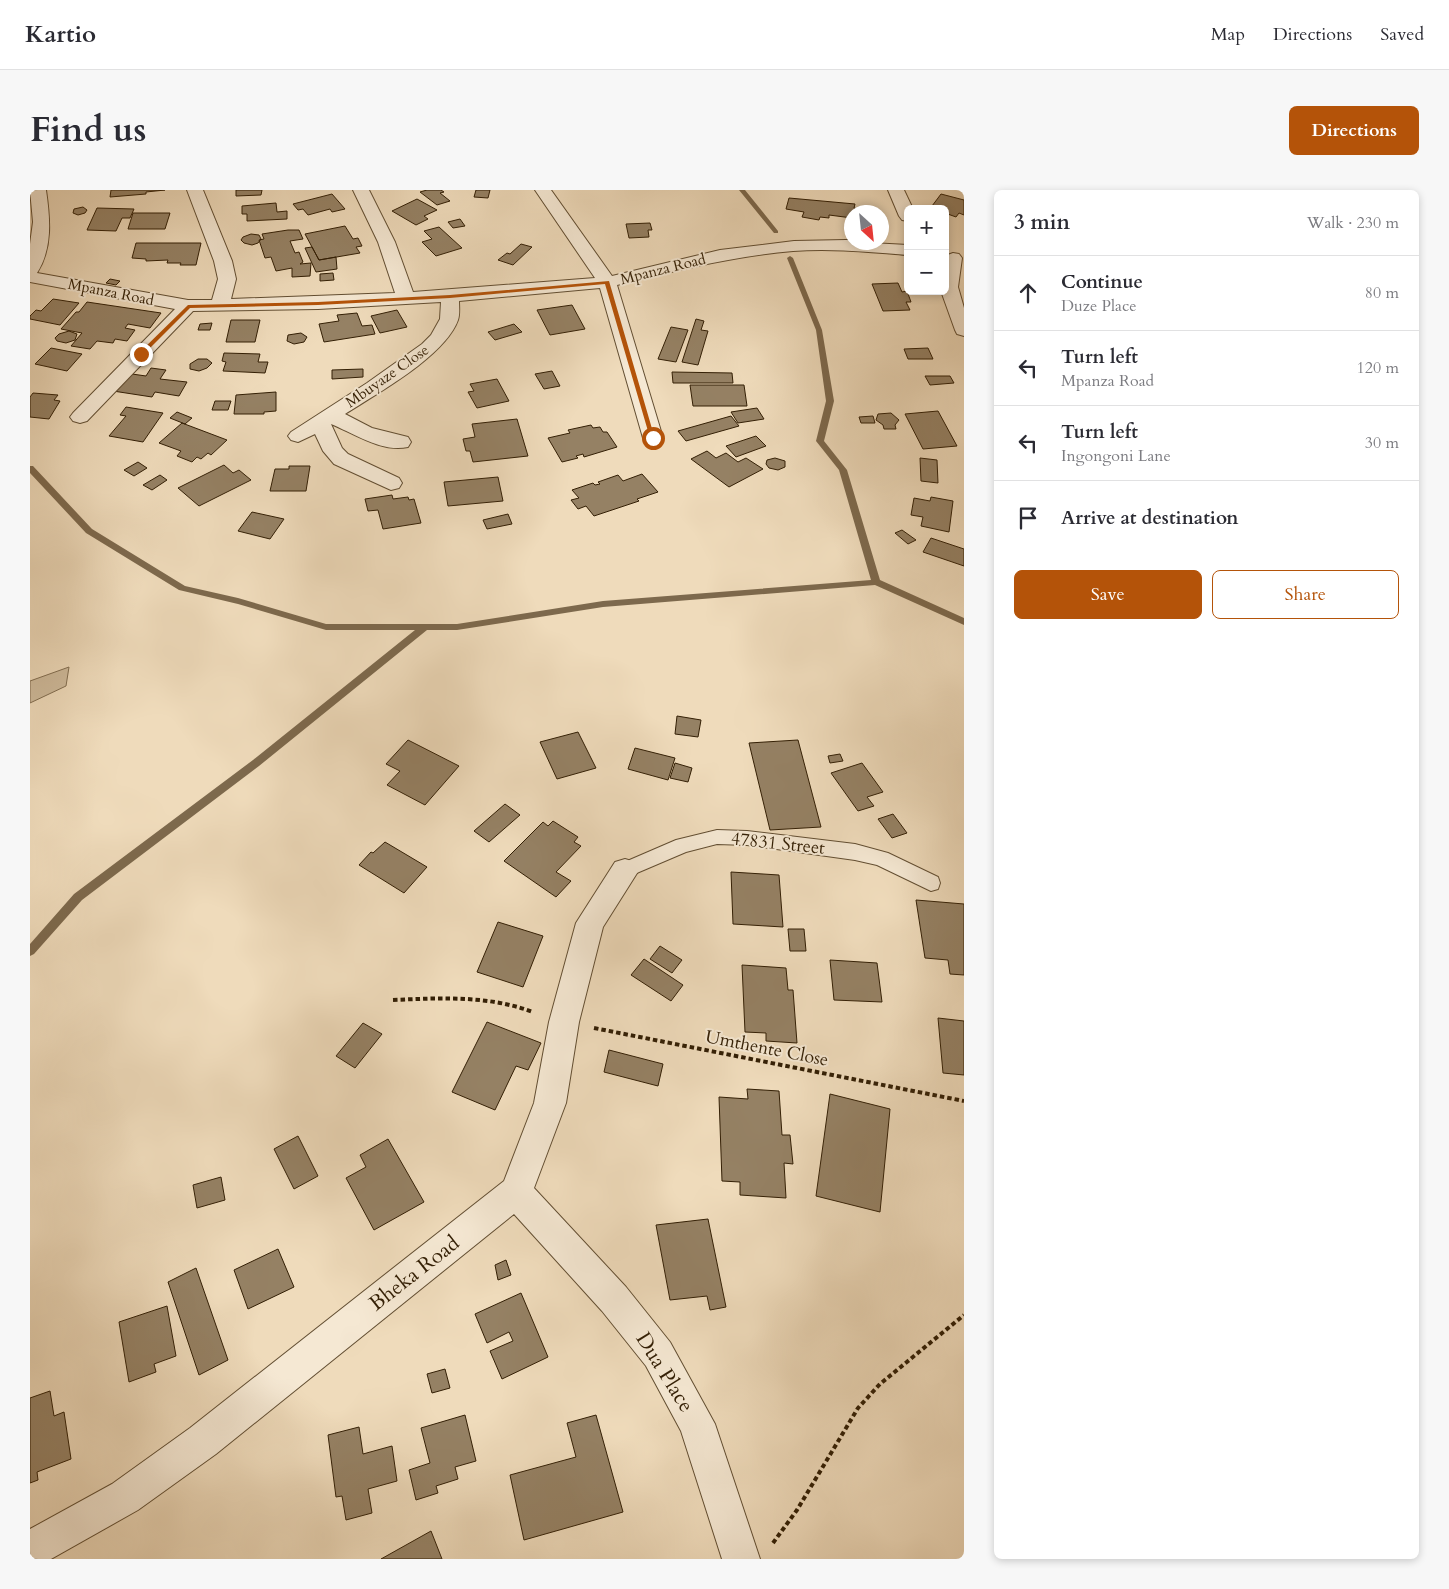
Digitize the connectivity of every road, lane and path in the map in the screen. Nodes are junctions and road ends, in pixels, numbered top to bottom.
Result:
1 (38, 190) edge
2 (195, 190) edge
3 (361, 190) edge
4 (543, 190) edge
5 (896, 190) edge
6 (904, 207) edge
7 (904, 250) edge
8 (954, 258) edge
9 (32, 278) edge
10 (607, 282) junction
11 (450, 296) junction
12 (406, 298) junction
13 (188, 306) junction
14 (220, 306) junction
15 (964, 330) edge
16 (80, 417) dead end
17 (326, 418) junction
18 (298, 436) dead end
19 (653, 438) dead end
20 (401, 442) dead end
21 (390, 483) dead end
22 (625, 870) joint
23 (930, 883) dead end
24 (394, 1000) dead end
25 (564, 1022) junction
26 (964, 1101) edge
27 (516, 1192) junction
28 (964, 1315) edge
29 (772, 1545) dead end
30 (30, 1549) edge
31 (741, 1559) edge

1 - 9 street
2 - 14 street
3 - 12 street
4 - 10 street
5 - 6 street
7 - 10 street, Mpanza Road
8 - 15 street
9 - 13 street, Mpanza Road
10 - 11 street, Mpanza Road
10 - 19 street
11 - 12 street, Mpanza Road
11 - 17 street, Mbuyaze Close
12 - 14 street, Mpanza Road
13 - 14 street, Mpanza Road
13 - 16 street
17 - 18 street, Mbuyaze Close
17 - 20 street
17 - 21 street
22 - 23 lane, 47831 Street
22 - 25 street
24 - 25 path, Umthente Close
25 - 26 path, Umthente Close
25 - 27 street
27 - 30 street, Bheka Road
27 - 31 street, Dua Place
28 - 29 path

